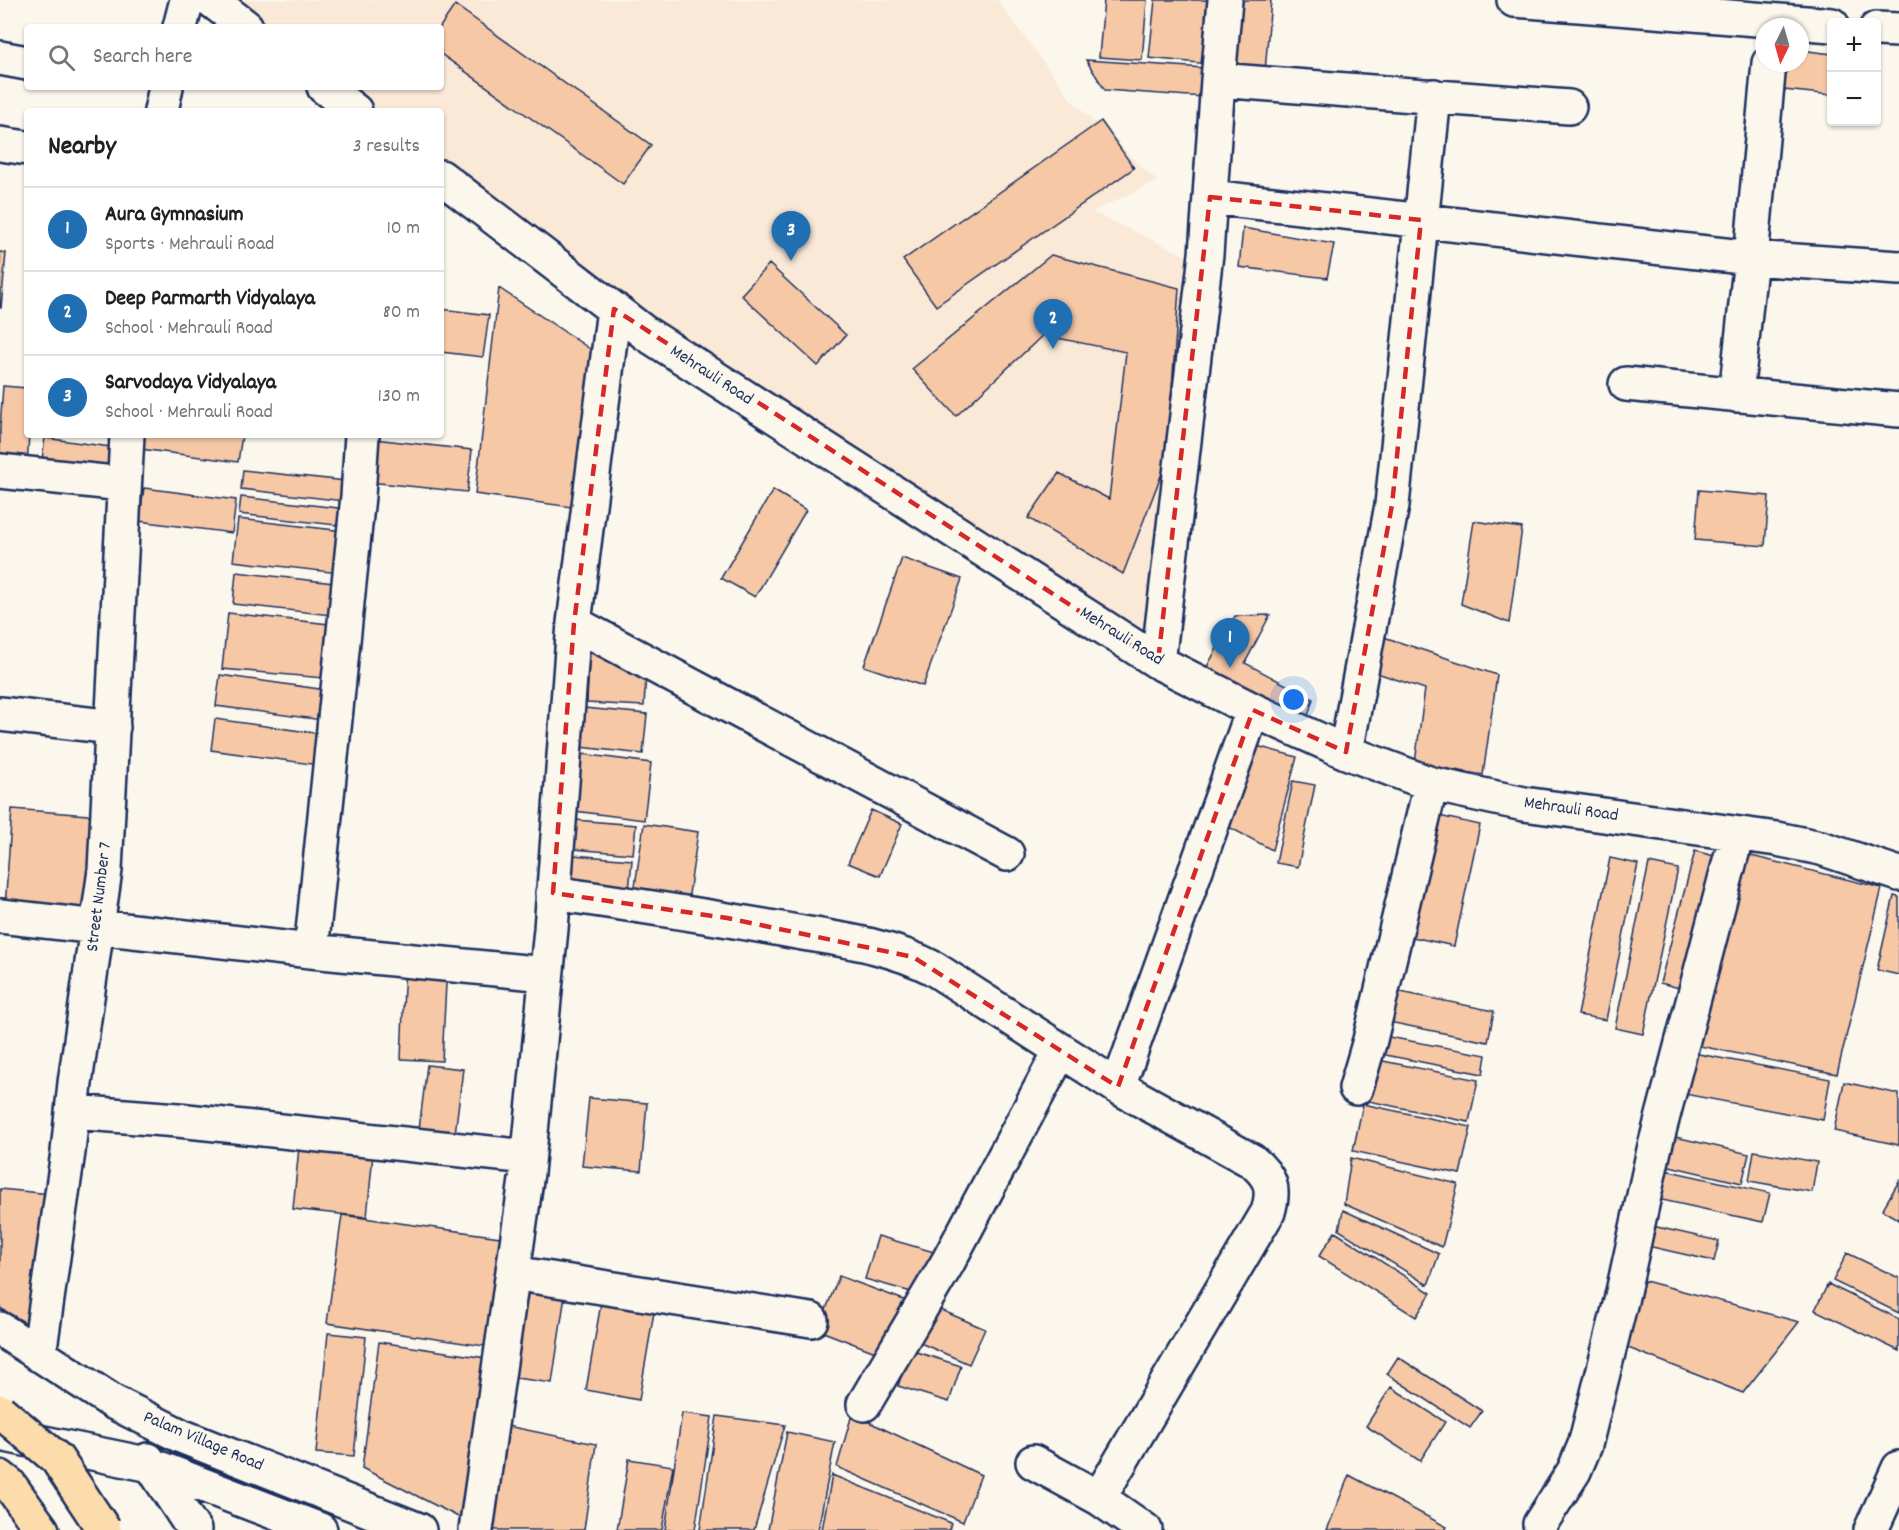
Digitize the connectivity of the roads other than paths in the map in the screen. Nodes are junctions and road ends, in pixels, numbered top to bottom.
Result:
1 (187, 0) edge
2 (211, 0) edge
3 (1226, 0) edge
4 (1514, 0) edge
5 (1755, 22) edge
6 (181, 24) edge
7 (242, 24) edge
8 (1809, 25) edge
9 (1827, 25) edge
10 (1881, 28) edge
11 (1899, 30) edge
12 (0, 58) edge
13 (24, 62) edge
14 (1768, 72) edge
15 (1218, 80) junction
16 (328, 90) edge
17 (1434, 96) junction
18 (1569, 107) dead end
19 (351, 108) edge
20 (0, 144) edge
21 (24, 148) edge
22 (444, 179) edge
23 (1210, 197) junction
24 (1421, 220) junction
25 (1751, 258) junction
26 (1899, 268) edge
27 (614, 309) junction
28 (1626, 384) dead end
29 (1736, 395) junction
30 (1899, 410) edge
31 (127, 438) edge
32 (362, 438) edge
33 (0, 471) edge
34 (123, 484) junction
35 (574, 623) junction
36 (1158, 662) junction
37 (1253, 710) junction
38 (0, 714) edge
39 (113, 727) junction
40 (1346, 752) junction
41 (1431, 784) junction
42 (1737, 834) junction
43 (1007, 854) dead end
44 (1899, 874) edge
45 (553, 893) junction
46 (0, 916) edge
47 (97, 927) junction
48 (311, 951) junction
49 (546, 974) junction
50 (1061, 1050) junction
51 (1118, 1087) junction
52 (1356, 1088) dead end
53 (72, 1112) junction
54 (528, 1157) junction
55 (513, 1273) junction
56 (811, 1320) dead end
57 (0, 1329) edge
58 (39, 1355) junction
59 (113, 1401) junction
60 (864, 1404) dead end
61 (0, 1411) edge
62 (0, 1434) edge
63 (1033, 1462) dead end
64 (151, 1465) junction
65 (1899, 1468) edge
66 (0, 1477) edge
67 (1099, 1498) junction
68 (1540, 1524) dead end
69 (42, 1530) edge
70 (104, 1530) edge
71 (194, 1530) edge
72 (320, 1530) edge
73 (419, 1530) edge
74 (476, 1530) edge
75 (1145, 1530) edge
76 (1871, 1530) edge

1 - 6 street
2 - 7 street
3 - 15 street
4 - 5 street
8 - 9 street
10 - 11 street
12 - 13 street
14 - 25 street
15 - 17 street
15 - 23 street
16 - 19 street
17 - 18 street
17 - 24 street
20 - 21 street
22 - 27 street, Mehrauli Road
23 - 24 street
23 - 36 street
24 - 25 street
24 - 40 street
25 - 26 street
25 - 29 street
27 - 35 street
27 - 36 street, Mehrauli Road
28 - 29 street
29 - 30 street
31 - 34 street, Street Number 7
32 - 48 street
33 - 34 street
34 - 39 street, Street Number 7
35 - 43 street
35 - 45 street
36 - 37 street, Mehrauli Road
37 - 40 street, Mehrauli Road
37 - 51 street
38 - 39 street
39 - 47 street, Street Number 7
40 - 41 street, Mehrauli Road
41 - 42 street, Mehrauli Road
41 - 52 street
42 - 44 street, Mehrauli Road
42 - 68 street
45 - 49 street
45 - 50 street
46 - 47 street
47 - 48 street
47 - 53 street, Street Number 7
48 - 49 street
49 - 54 street
50 - 51 street
50 - 60 street
51 - 67 street
53 - 54 street
53 - 58 street, Street Number 7
54 - 55 street
55 - 56 street
55 - 74 street
57 - 58 street, Palam Village Road
58 - 59 street, Palam Village Road
59 - 64 street
59 - 73 street, Palam Village Road
61 - 70 main road, bridge
62 - 64 street, Palam Village Road
63 - 67 street
64 - 71 street
64 - 72 street, Palam Village Road
65 - 76 street
66 - 69 main road
67 - 75 street

